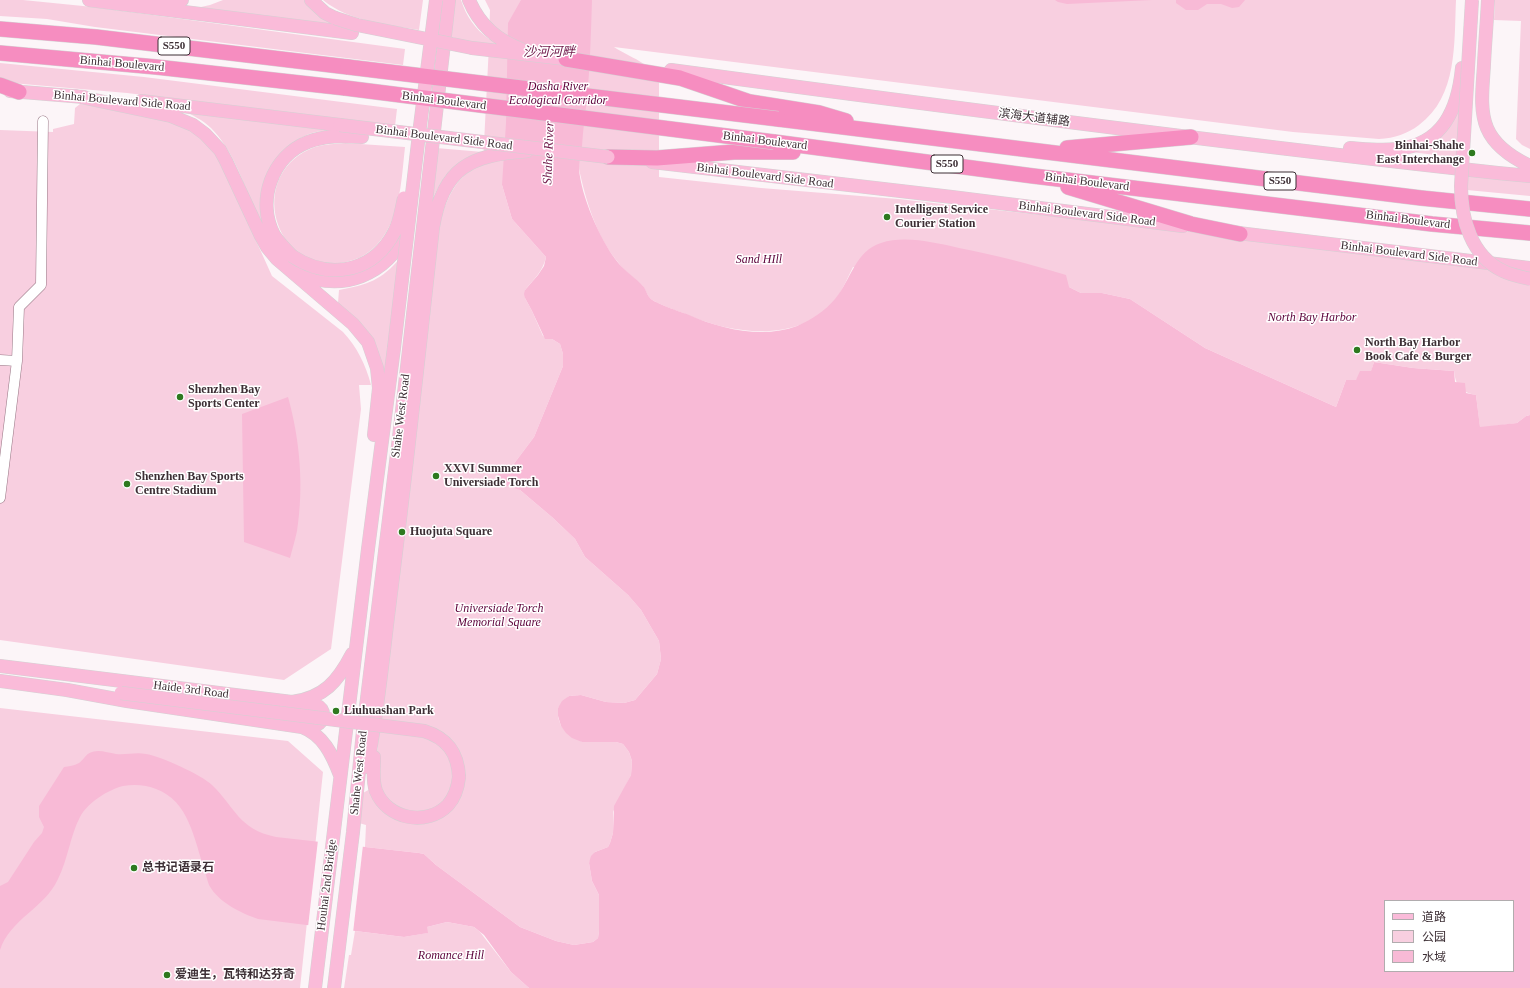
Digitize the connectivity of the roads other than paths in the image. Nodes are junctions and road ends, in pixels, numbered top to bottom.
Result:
1 (90, 0) edge
2 (111, 0) edge
3 (182, 0) edge
4 (311, 0) edge
5 (428, 0) edge
6 (436, 0) edge
7 (448, 0) edge
8 (469, 0) edge
9 (1467, 0) edge
10 (1472, 0) edge
11 (1488, 0) edge
12 (0, 22) edge
13 (0, 29) edge
14 (59, 34) junction
15 (472, 48) junction
16 (0, 53) edge
17 (566, 59) junction
18 (428, 70) junction
19 (0, 86) edge
20 (0, 91) edge
21 (19, 92) junction
22 (76, 96) junction
23 (779, 113) junction
24 (43, 121) dead end
25 (419, 134) junction
26 (1191, 137) junction
27 (455, 139) junction
28 (433, 142) junction
29 (774, 147) junction
30 (1283, 148) junction
31 (1031, 150) junction
32 (555, 151) junction
33 (608, 157) junction
34 (1530, 166) edge
35 (1033, 176) junction
36 (1530, 176) edge
37 (1530, 209) edge
38 (1530, 233) edge
39 (1240, 234) junction
40 (1351, 246) junction
41 (1530, 259) edge
42 (290, 262) junction
43 (1530, 268) edge
44 (1530, 279) edge
45 (31, 284) dead end
46 (317, 285) junction
47 (30, 296) junction
48 (0, 360) edge
49 (18, 361) junction
50 (399, 437) junction
51 (0, 498) edge
52 (400, 520) junction
53 (368, 549) junction
54 (356, 645) junction
55 (0, 666) edge
56 (0, 681) edge
57 (98, 684) junction
58 (67, 690) junction
59 (292, 702) junction
60 (291, 724) junction
61 (374, 726) junction
62 (340, 776) junction
63 (333, 830) joint
64 (353, 832) junction
65 (315, 988) edge
66 (334, 988) edge

1 - 15 main road, bridge
2 - 3 main road
4 - 15 main road, bridge
5 - 18 main road, bridge
6 - 18 main road, Shahe West Road, bridge
7 - 28 main road, Shahe West Road
8 - 17 main road
9 - 30 main road
10 - 44 main road, bridge
11 - 34 main road
12 - 14 highway
13 - 14 highway, Binhai Boulevard / S550
14 - 23 highway, Binhai Boulevard / S550, bridge
15 - 17 main road
16 - 29 highway, Binhai Boulevard / S550, bridge
17 - 23 highway
17 - 26 main road, 滨海大道辅路
18 - 25 main road, Shahe West Road, bridge
19 - 21 highway
20 - 21 main road, Binhai Boulevard Side Road
21 - 22 main road, Binhai Boulevard Side Road
22 - 27 main road, Binhai Boulevard Side Road, bridge
22 - 42 main road
23 - 31 highway, Binhai Boulevard / S550
24 - 47 street
25 - 42 main road, bridge
25 - 53 main road, Shahe West Road, bridge
26 - 30 main road, 滨海大道辅路
26 - 31 highway
27 - 32 main road, Binhai Boulevard Side Road, bridge
27 - 42 main road, bridge
28 - 46 main road
28 - 50 main road, Shahe West Road
29 - 33 highway
29 - 35 highway, Binhai Boulevard / S550
30 - 36 main road
31 - 37 highway, Binhai Boulevard / S550
32 - 33 main road, Binhai Boulevard Side Road, bridge
32 - 52 main road, bridge
33 - 39 main road, Binhai Boulevard Side Road
35 - 38 highway, Binhai Boulevard / S550
35 - 39 highway
39 - 40 main road, Binhai Boulevard Side Road
40 - 41 main road
40 - 43 main road, Binhai Boulevard Side Road
42 - 46 main road
45 - 47 street
46 - 53 main road
47 - 49 street
48 - 49 street
49 - 51 street
50 - 52 main road
50 - 64 main road, Shahe West Road
52 - 61 main road
53 - 54 main road, Shahe West Road
54 - 59 main road, Haide 3rd Road
54 - 62 main road, Shahe West Road
55 - 57 main road, Haide 3rd Road
56 - 58 main road, Haide 3rd Road
57 - 58 main road
57 - 59 main road, Haide 3rd Road
57 - 61 main road, bridge
58 - 60 main road, Haide 3rd Road
59 - 60 main road
60 - 62 main road, Haide 3rd Road
61 - 64 main road
62 - 63 main road, Shahe West Road
63 - 65 main road, Houhai 2nd Bridge
64 - 66 main road, Houhai 2nd Bridge

